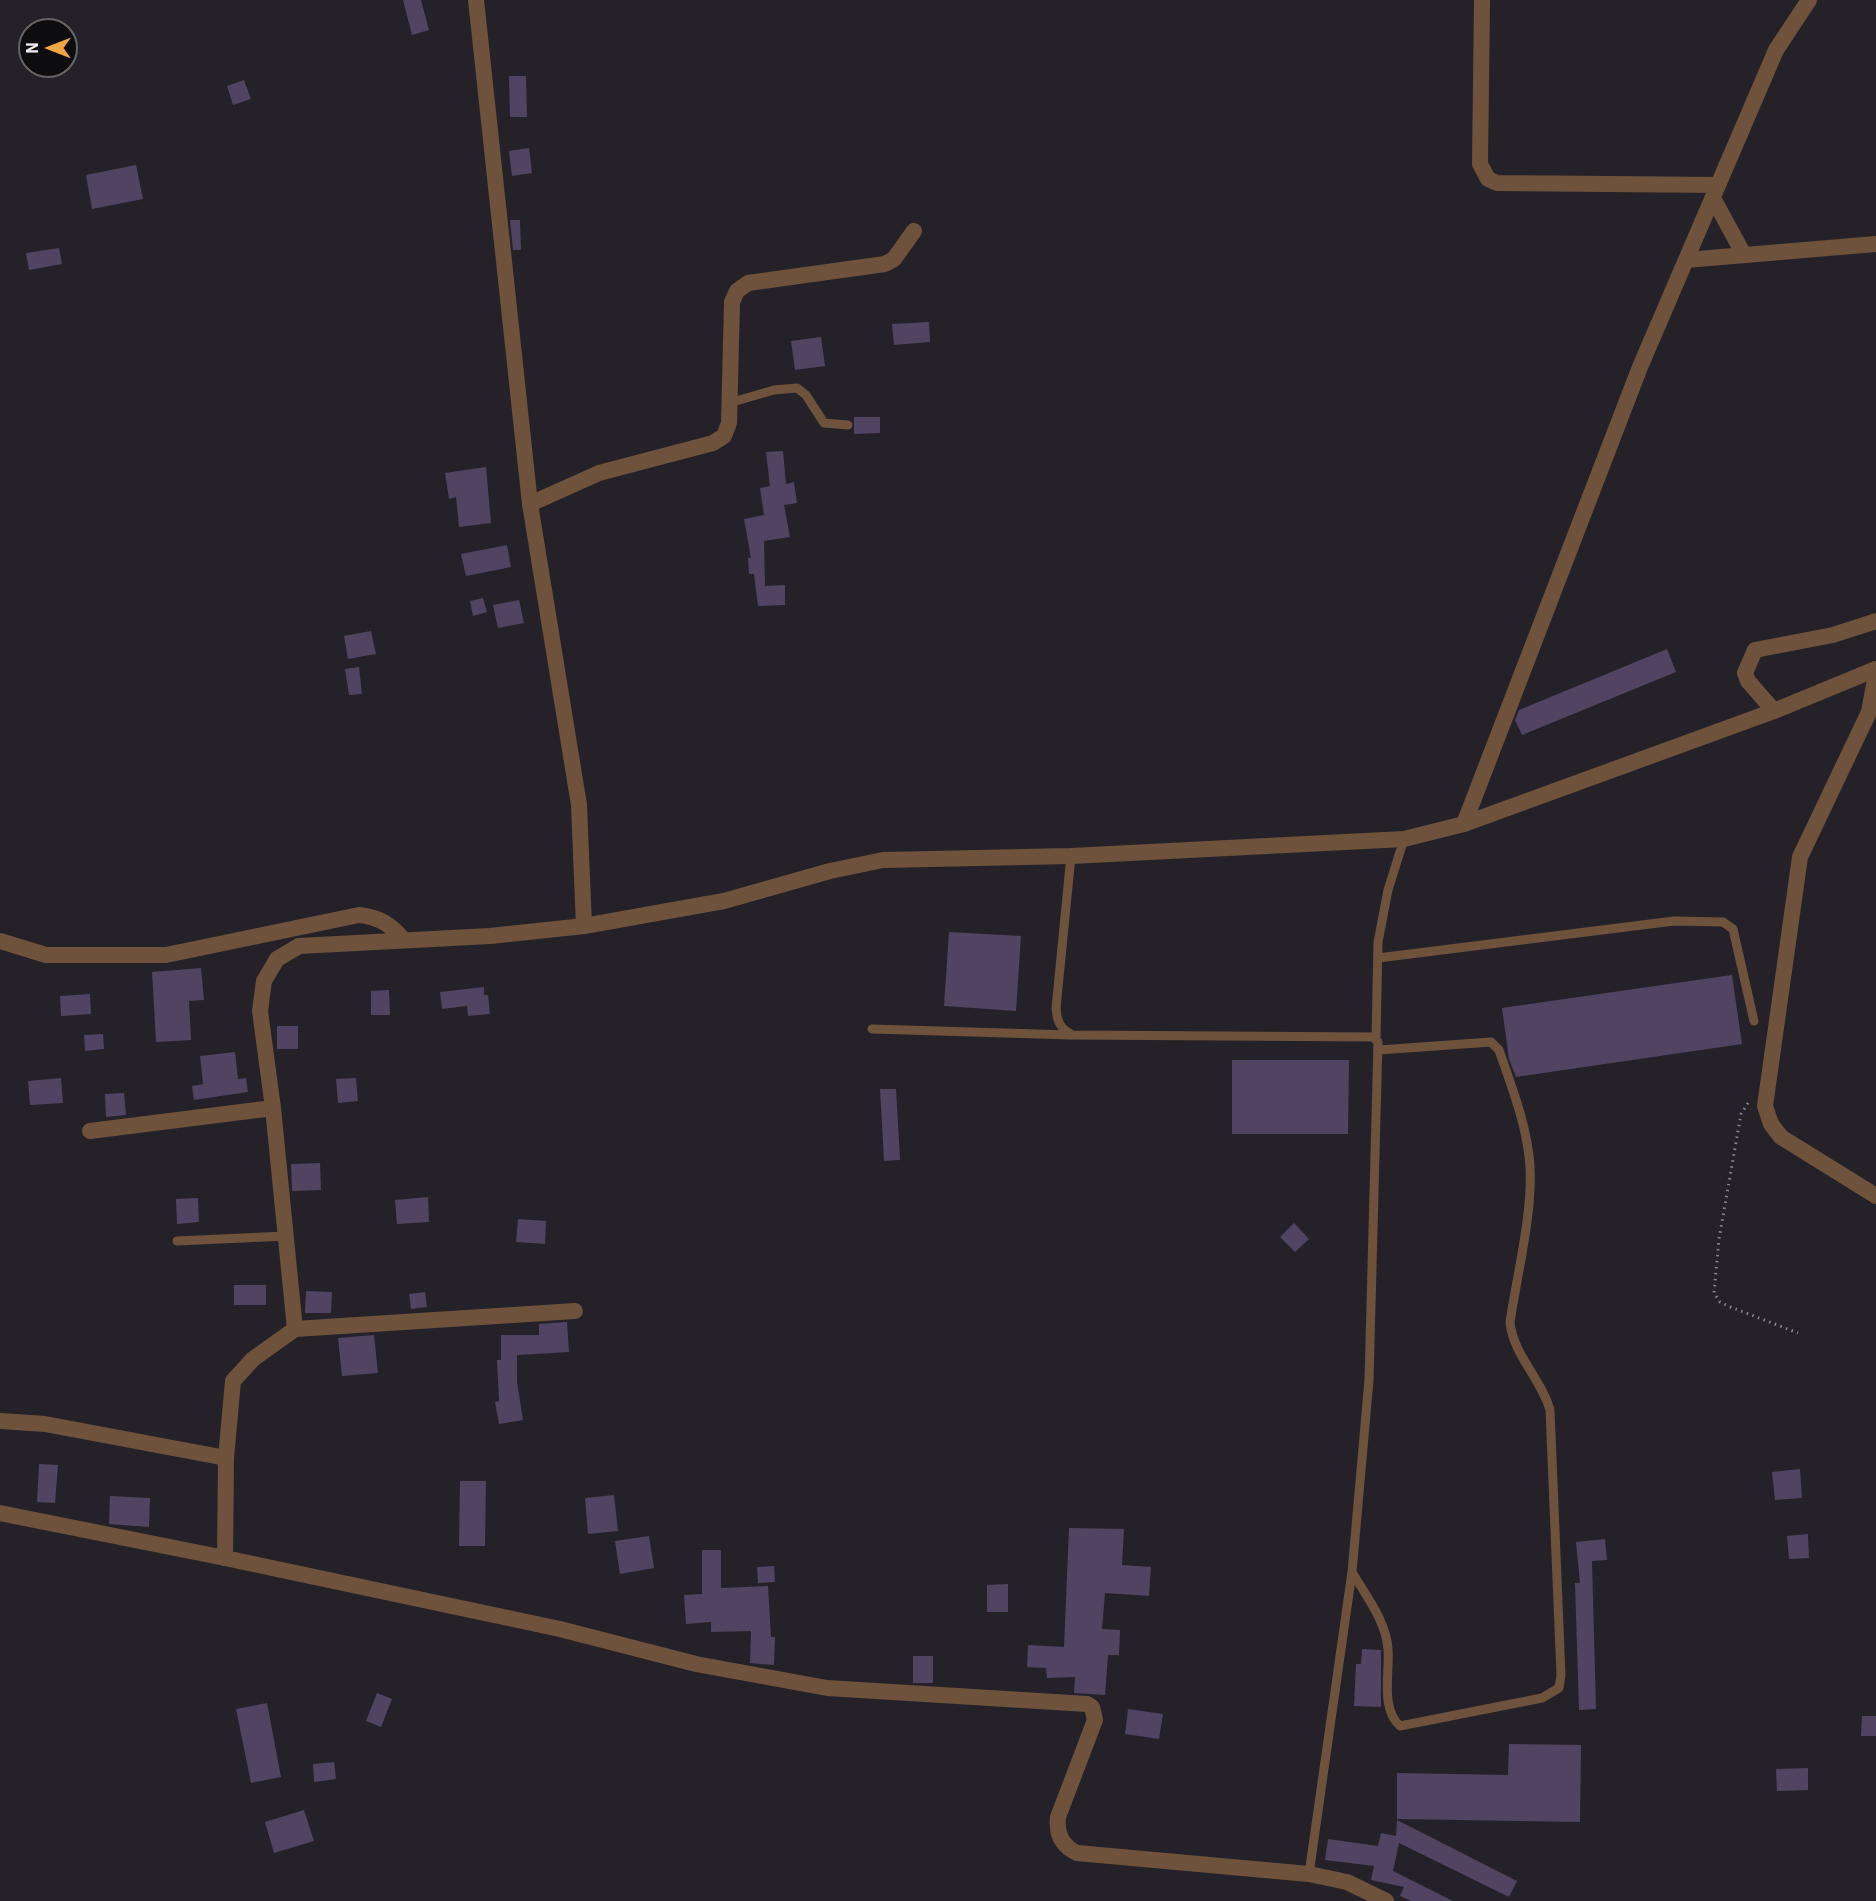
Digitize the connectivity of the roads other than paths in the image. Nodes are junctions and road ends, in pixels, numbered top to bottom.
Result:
1 (476, 0) edge
2 (1482, 0) edge
3 (1809, 0) edge
4 (1715, 191) junction
5 (914, 231) dead end
6 (1876, 244) edge
7 (1744, 255) junction
8 (1686, 260) junction
9 (729, 403) junction
10 (848, 425) dead end
11 (530, 504) junction
12 (1876, 621) edge
13 (1876, 669) edge
14 (1876, 674) edge
15 (1774, 711) junction
16 (1464, 824) junction
17 (1404, 839) junction
18 (1071, 856) junction
19 (584, 926) junction
20 (404, 940) junction
21 (0, 942) edge
22 (1378, 958) junction
23 (1754, 1021) dead end
24 (872, 1029) dead end
25 (1073, 1035) junction
26 (1376, 1039) junction
27 (1379, 1050) junction
28 (273, 1108) junction
29 (90, 1131) dead end
30 (1876, 1196) edge
31 (286, 1236) junction
32 (177, 1241) dead end
33 (575, 1311) dead end
34 (295, 1329) junction
35 (0, 1421) edge
36 (226, 1458) junction
37 (0, 1513) edge
38 (225, 1558) junction
39 (1352, 1572) junction
40 (1309, 1874) junction
41 (1386, 1901) edge

1 - 11 street
2 - 4 street
3 - 4 street
4 - 7 street
4 - 8 street
5 - 9 street
6 - 7 street
7 - 8 street
8 - 16 street
9 - 10 lane
9 - 11 street
11 - 19 street
12 - 15 street
13 - 15 street
14 - 30 street
15 - 16 street
16 - 17 street
17 - 18 street
17 - 22 lane
18 - 19 street
18 - 25 lane
19 - 20 street
20 - 21 street
20 - 28 street
22 - 23 lane
22 - 26 lane
24 - 25 lane
25 - 26 lane
26 - 27 lane
27 - 39 lane
27 - 39 lane
28 - 29 street
28 - 31 street
31 - 32 lane
31 - 34 street
33 - 34 street
34 - 36 street
35 - 36 street
36 - 38 street
37 - 38 street
38 - 40 street
39 - 40 lane
40 - 41 street

